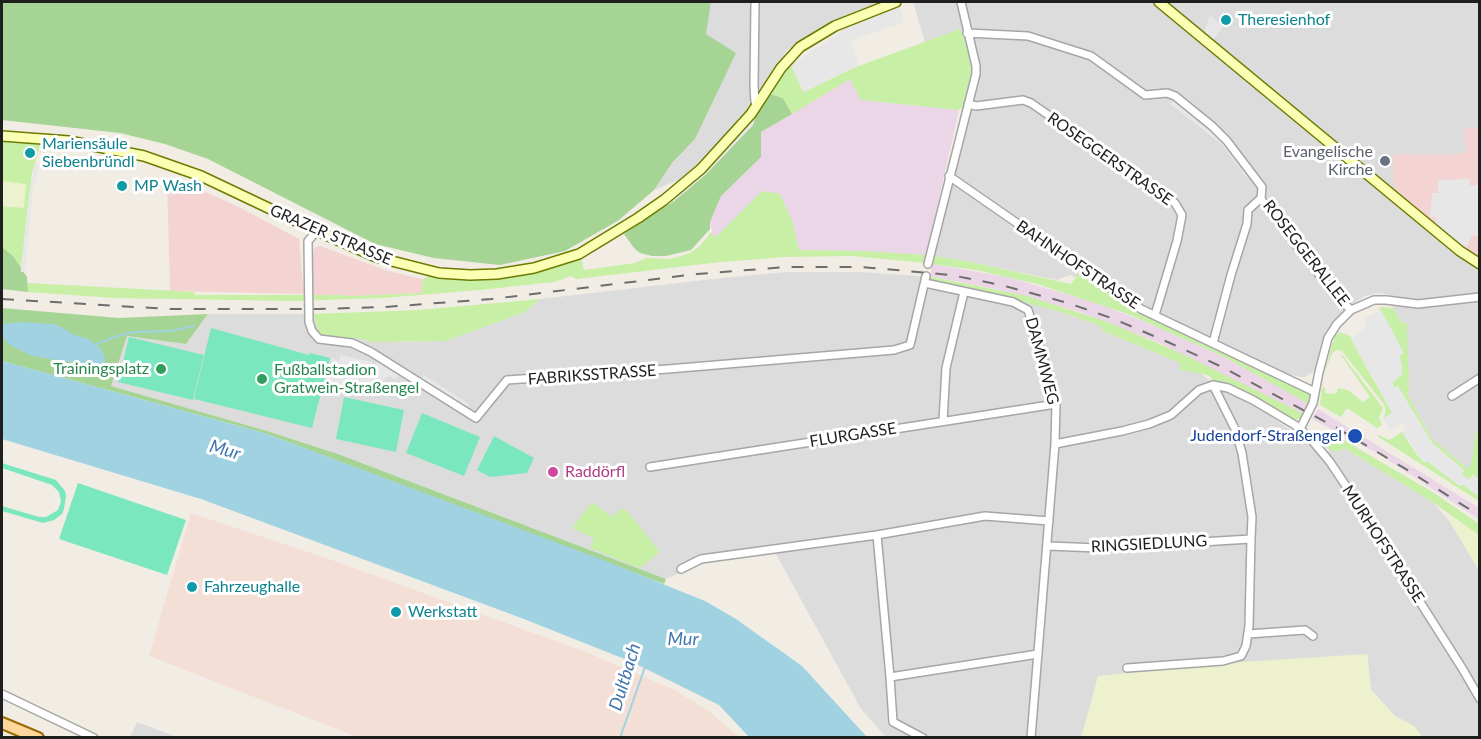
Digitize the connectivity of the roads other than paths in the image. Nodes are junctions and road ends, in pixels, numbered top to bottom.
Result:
1 (755, 2) edge
2 (896, 2) edge
3 (961, 2) edge
4 (1160, 2) edge
5 (967, 33) junction
6 (758, 105) junction
7 (968, 105) junction
8 (2, 136) edge
9 (949, 176) junction
10 (1261, 198) junction
11 (317, 231) junction
12 (928, 264) dead end
13 (1479, 264) edge
14 (925, 279) joint
15 (964, 292) junction
16 (1479, 297) edge
17 (1351, 310) junction
18 (1155, 315) junction
19 (1213, 343) junction
20 (1479, 378) edge
21 (1213, 385) junction
22 (1315, 392) junction
23 (1452, 396) dead end
24 (1056, 404) junction
25 (943, 421) junction
26 (1300, 429) junction
27 (1055, 444) junction
28 (650, 467) dead end
29 (1049, 521) junction
30 (877, 535) junction
31 (1251, 539) junction
32 (1048, 546) junction
33 (681, 570) dead end
34 (1248, 634) junction
35 (1313, 636) dead end
36 (1038, 654) junction
37 (1127, 668) dead end
38 (890, 677) junction
39 (2, 694) edge
40 (1479, 699) edge
41 (2, 723) edge
42 (38, 738) edge
43 (94, 738) edge
44 (923, 738) edge
45 (1031, 738) edge

1 - 6 street
2 - 6 main road, GRAZER STRASSE
3 - 5 street
4 - 13 main road
5 - 7 street
5 - 10 street, ROSEGGERALLEE
6 - 11 main road, GRAZER STRASSE
7 - 9 street
7 - 18 street, ROSEGGERSTRASSE
8 - 11 main road, GRAZER STRASSE
9 - 12 street
9 - 18 street, BAHNHOFSTRASSE
10 - 17 street, ROSEGGERALLEE
10 - 19 street
11 - 14 street, FABRIKSSTRASSE
14 - 15 street, DAMMWEG
15 - 24 street, DAMMWEG
15 - 25 street
16 - 17 street
17 - 22 street
18 - 19 street, BAHNHOFSTRASSE
19 - 22 street, BAHNHOFSTRASSE
20 - 23 street
21 - 26 street
21 - 27 street
21 - 31 street
22 - 26 street
24 - 25 street, FLURGASSE
24 - 27 street, DAMMWEG
25 - 28 street, FLURGASSE
26 - 40 street, MURHOFSTRASSE
27 - 29 street
29 - 30 street
29 - 32 street
30 - 33 street
30 - 38 street
31 - 32 street, RINGSIEDLUNG
31 - 34 street
32 - 36 street
34 - 35 street
34 - 37 street
36 - 38 street
36 - 45 street
38 - 44 street
39 - 43 street
41 - 42 main road

